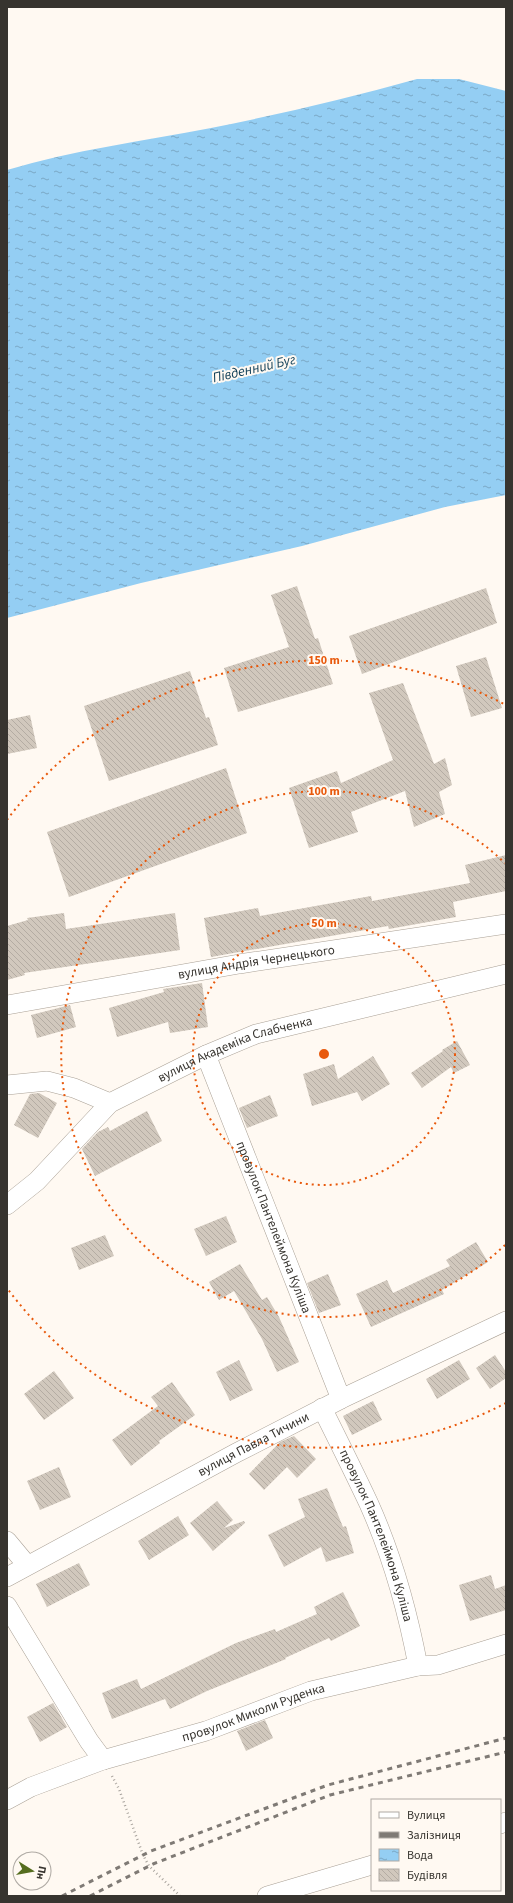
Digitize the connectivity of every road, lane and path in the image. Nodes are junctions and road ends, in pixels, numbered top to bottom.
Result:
1 (506, 924) edge
2 (506, 974) edge
3 (7, 1004) edge
4 (206, 1055) junction
5 (7, 1085) edge
6 (110, 1103) junction
7 (7, 1204) edge
8 (506, 1321) edge
9 (341, 1398) junction
10 (322, 1408) junction
11 (7, 1541) edge
12 (27, 1565) junction
13 (7, 1577) edge
14 (7, 1606) edge
15 (506, 1644) edge
16 (418, 1666) junction
17 (103, 1760) junction
18 (7, 1800) edge
19 (371, 1865) edge
20 (180, 1896) edge
21 (267, 1896) edge

1 - 3 street, вулиця Андрія Чернецького
2 - 4 street, вулиця Академіка Слабченка
4 - 6 street, вулиця Академіка Слабченка
4 - 9 street, провулок Пантелеймона Куліша
5 - 6 street
6 - 7 street, вулиця Академіка Слабченка
8 - 9 street, вулиця Павла Тичини
9 - 10 street, вулиця Павла Тичини
10 - 12 street, вулиця Павла Тичини
10 - 16 street, провулок Пантелеймона Куліша
11 - 12 street
12 - 13 street, вулиця Павла Тичини
14 - 17 street
15 - 16 street, провулок Миколи Руденка
16 - 17 street, провулок Миколи Руденка
17 - 18 street, провулок Миколи Руденка
17 - 20 path
19 - 21 street

